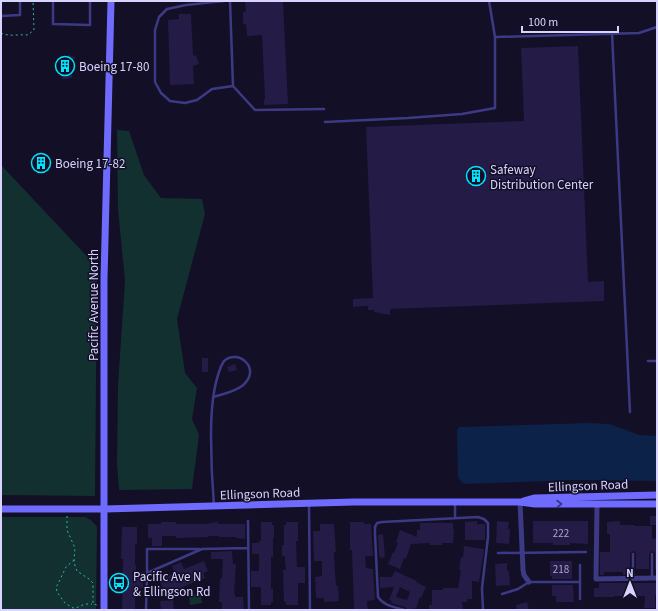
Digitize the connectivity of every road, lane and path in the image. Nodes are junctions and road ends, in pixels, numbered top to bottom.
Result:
1 (20, 1) edge
2 (33, 1) edge
3 (53, 1) edge
4 (90, 1) edge
5 (111, 1) edge
6 (224, 1) edge
7 (230, 1) edge
8 (489, 1) edge
9 (1, 16) edge
10 (657, 28) edge
11 (1, 33) edge
12 (612, 34) junction
13 (495, 37) junction
14 (233, 86) junction
15 (324, 109) dead end
16 (325, 122) dead end
17 (648, 361) dead end
18 (657, 361) edge
19 (213, 397) junction
20 (630, 412) dead end
21 (657, 495) edge
22 (454, 502) junction
23 (520, 502) junction
24 (309, 504) junction
25 (597, 504) junction
26 (657, 504) edge
27 (214, 506) junction
28 (1, 509) edge
29 (105, 509) junction
30 (67, 513) dead end
31 (455, 518) junction
32 (248, 521) dead end
33 (248, 548) junction
34 (202, 549) junction
35 (586, 552) dead end
36 (498, 553) dead end
37 (522, 553) junction
38 (633, 554) dead end
39 (652, 554) dead end
40 (74, 560) junction
41 (580, 565) dead end
42 (147, 573) junction
43 (633, 578) junction
44 (654, 578) edge
45 (529, 582) junction
46 (580, 582) junction
47 (502, 594) dead end
48 (580, 599) dead end
49 (93, 604) junction
50 (98, 605) dead end
51 (104, 610) edge
52 (146, 610) edge
53 (249, 610) edge
54 (310, 610) edge
55 (404, 610) edge
56 (483, 610) edge

1 - 9 lane
2 - 11 path
3 - 4 lane
5 - 29 main road, Pacific Avenue North
6 - 14 lane
7 - 14 lane
8 - 13 lane
10 - 12 lane
12 - 13 lane
12 - 20 lane
13 - 16 lane
14 - 15 lane
17 - 18 lane
19 - 19 lane
19 - 27 lane
21 - 23 main road, Ellingson Road
22 - 23 main road, Ellingson Road
22 - 24 main road, Ellingson Road
22 - 31 lane
23 -> 25 main road, Ellingson Road
23 - 37 street
24 - 27 main road, Ellingson Road
24 - 54 lane
25 - 26 main road, Ellingson Road
25 - 43 street
27 - 29 main road, Ellingson Road
28 - 29 main road, Ellingson Road
29 - 51 main road, Pacific Avenue North
30 - 40 path
31 - 55 lane
31 - 56 lane
32 - 33 lane
33 - 34 lane
33 - 53 lane
34 - 42 lane
34 - 42 lane
35 - 37 lane
36 - 37 lane
37 - 45 street
38 - 43 lane
39 - 44 lane
40 - 49 path
40 - 49 path
41 - 46 lane
42 - 52 lane
43 - 44 street
45 - 46 lane
45 - 47 lane
46 - 48 lane
49 - 50 path

